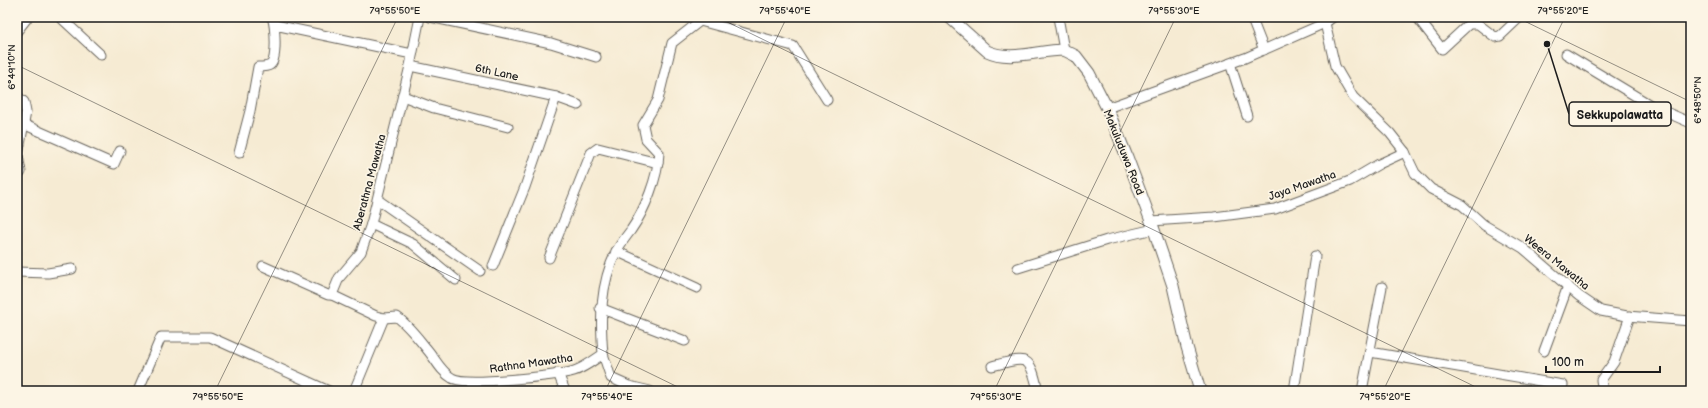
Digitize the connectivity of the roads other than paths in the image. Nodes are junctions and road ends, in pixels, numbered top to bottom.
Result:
1 (28, 17) edge
2 (60, 17) edge
3 (418, 17) edge
4 (430, 17) edge
5 (949, 17) edge
6 (1058, 17) edge
7 (1251, 17) edge
8 (1417, 17) edge
9 (1520, 17) edge
10 (700, 19) edge
11 (1330, 19) edge
12 (274, 21) edge
13 (17, 32) edge
14 (1064, 50) junction
15 (1264, 50) junction
16 (412, 54) junction
17 (1566, 54) dead end
18 (101, 56) dead end
19 (596, 57) dead end
20 (1230, 64) junction
21 (410, 66) junction
22 (17, 96) edge
23 (403, 96) junction
24 (556, 97) junction
25 (827, 100) dead end
26 (578, 105) dead end
27 (1107, 108) junction
28 (1247, 116) dead end
29 (1691, 123) edge
30 (23, 124) junction
31 (508, 127) dead end
32 (120, 151) dead end
33 (1405, 152) junction
34 (239, 153) dead end
35 (658, 163) junction
36 (17, 177) edge
37 (378, 200) junction
38 (371, 224) junction
39 (1152, 224) junction
40 (616, 251) junction
41 (1315, 256) dead end
42 (550, 258) dead end
43 (263, 266) dead end
44 (493, 266) dead end
45 (1018, 268) dead end
46 (72, 269) dead end
47 (480, 271) dead end
48 (17, 272) edge
49 (456, 280) dead end
50 (1568, 286) junction
51 (1382, 287) dead end
52 (697, 288) dead end
53 (332, 295) junction
54 (600, 308) junction
55 (1630, 316) junction
56 (380, 317) junction
57 (1691, 321) edge
58 (685, 341) dead end
59 (1544, 351) dead end
60 (1370, 352) junction
61 (603, 354) junction
62 (992, 366) dead end
63 (558, 373) junction
64 (475, 382) junction
65 (1563, 385) dead end
66 (138, 391) edge
67 (329, 391) edge
68 (354, 391) edge
69 (472, 391) edge
70 (565, 391) edge
71 (650, 391) edge
72 (1038, 391) edge
73 (1200, 391) edge
74 (1294, 391) edge
75 (1362, 391) edge
76 (1603, 391) edge

1 - 13 street
2 - 18 street
3 - 16 street, Aberathna Mawatha
4 - 19 street
5 - 14 street
6 - 14 street
7 - 15 street
8 - 9 street
10 - 25 street
10 - 35 street
11 - 15 street
11 - 33 street, Weera Mawatha
12 - 16 street
12 - 34 street
14 - 27 street, Makuluduwa Road
15 - 20 street
16 - 21 street, Aberathna Mawatha
17 - 29 street
20 - 27 street
20 - 28 street
21 - 23 street, Aberathna Mawatha
21 - 24 street, 6th Lane
22 - 30 street
23 - 31 street
23 - 37 street, Aberathna Mawatha
24 - 26 street, 6th Lane
24 - 44 street
27 - 39 street, Makuluduwa Road
30 - 32 street
30 - 36 street
33 - 39 street, Jaya Mawatha
33 - 50 street, Weera Mawatha
35 - 40 street
35 - 42 street
37 - 38 street, Aberathna Mawatha
37 - 47 street
38 - 49 street
38 - 53 street, Aberathna Mawatha
39 - 45 street, Jaya Mawatha
39 - 73 street, Makuluduwa Road
40 - 52 street
40 - 54 street
41 - 74 street
43 - 53 street
46 - 48 street
50 - 55 street, Weera Mawatha
50 - 59 street
51 - 60 street
53 - 56 street
54 - 58 street
54 - 61 street
55 - 57 street, Weera Mawatha
55 - 76 street
56 - 64 street, Rathna Mawatha
56 - 68 street
60 - 65 street
60 - 75 street
61 - 63 street, Rathna Mawatha
61 - 71 street
62 - 72 street
63 - 64 street, Rathna Mawatha
63 - 70 street
64 - 69 street
66 - 67 street

